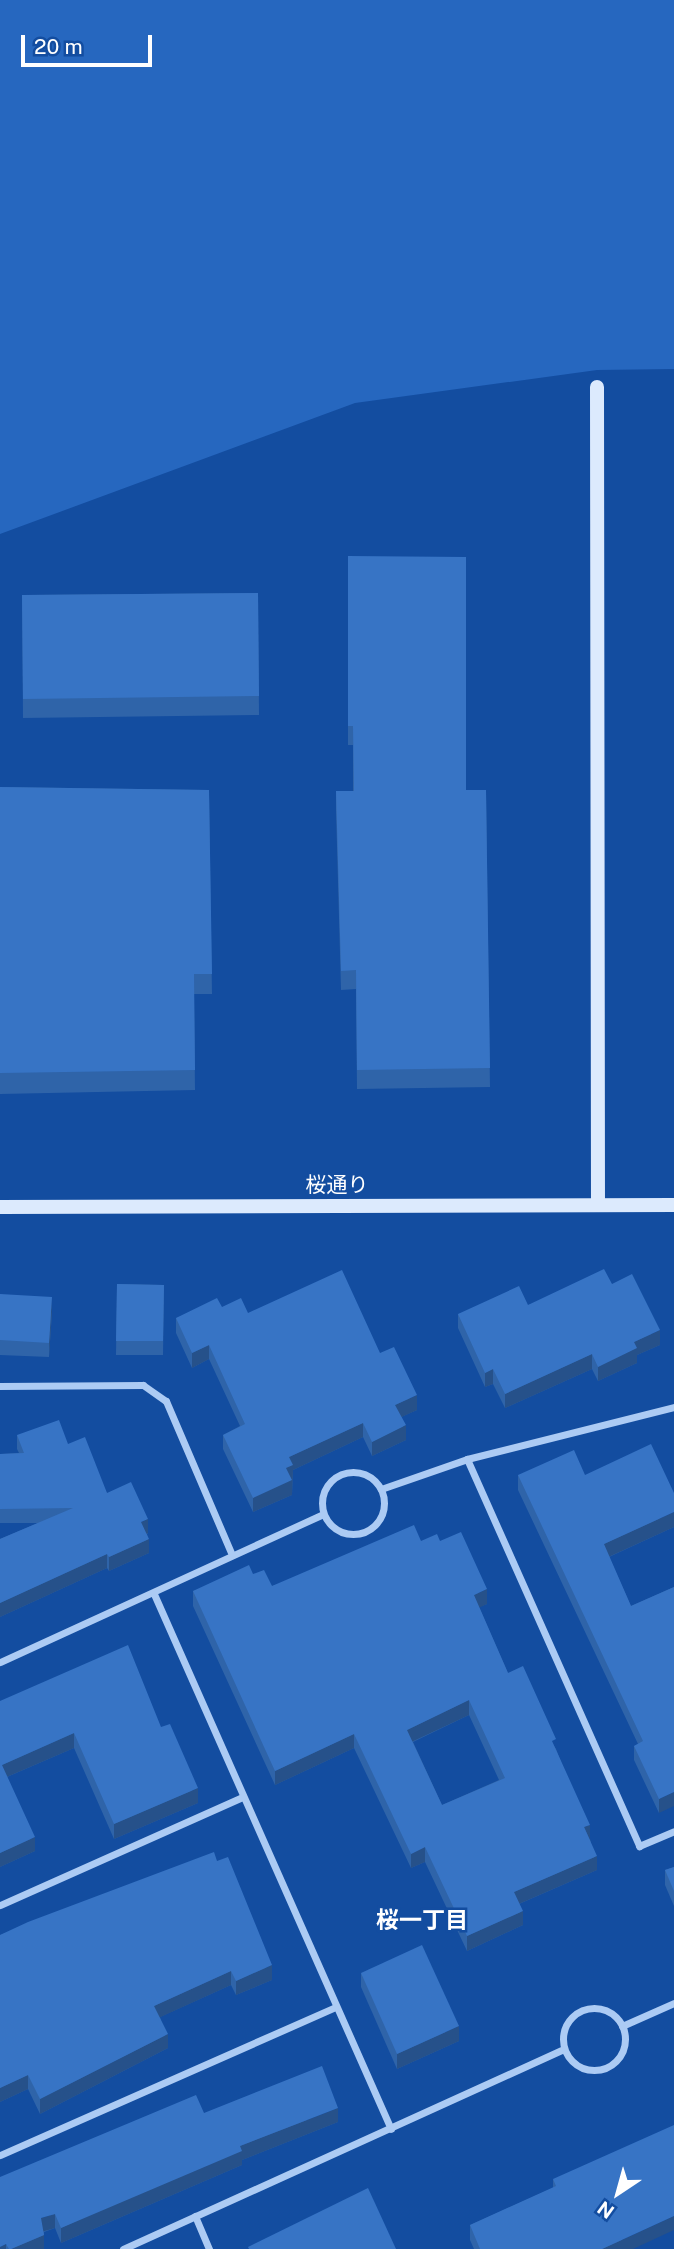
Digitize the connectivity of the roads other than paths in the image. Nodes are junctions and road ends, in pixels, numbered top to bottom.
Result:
1 (597, 387) dead end
2 (598, 1205) junction
3 (674, 1205) edge
4 (0, 1207) edge
5 (0, 1386) edge
6 (674, 1407) edge
7 (467, 1459) junction
8 (381, 1489) junction
9 (323, 1514) junction
10 (231, 1553) junction
11 (154, 1594) junction
12 (0, 1662) edge
13 (243, 1797) junction
14 (674, 1831) edge
15 (0, 1905) edge
16 (674, 2003) edge
17 (336, 2007) junction
18 (622, 2025) junction
19 (565, 2049) junction
20 (391, 2129) junction
21 (0, 2155) edge
22 (195, 2216) junction
23 (124, 2249) edge
24 (209, 2249) edge

1 - 2 street
2 - 3 street, 桜通り
2 - 4 street, 桜通り
5 - 10 street
6 - 7 street
7 - 8 street
7 - 14 street
8 - 9 street
8 - 9 street
9 - 10 street
10 - 11 street
11 - 12 street
11 - 13 street
13 - 15 street
13 - 17 street
16 - 18 street
17 - 20 street
17 - 21 street
18 - 19 street
18 - 19 street
19 - 20 street
20 - 22 street
22 - 23 street
22 - 24 street

